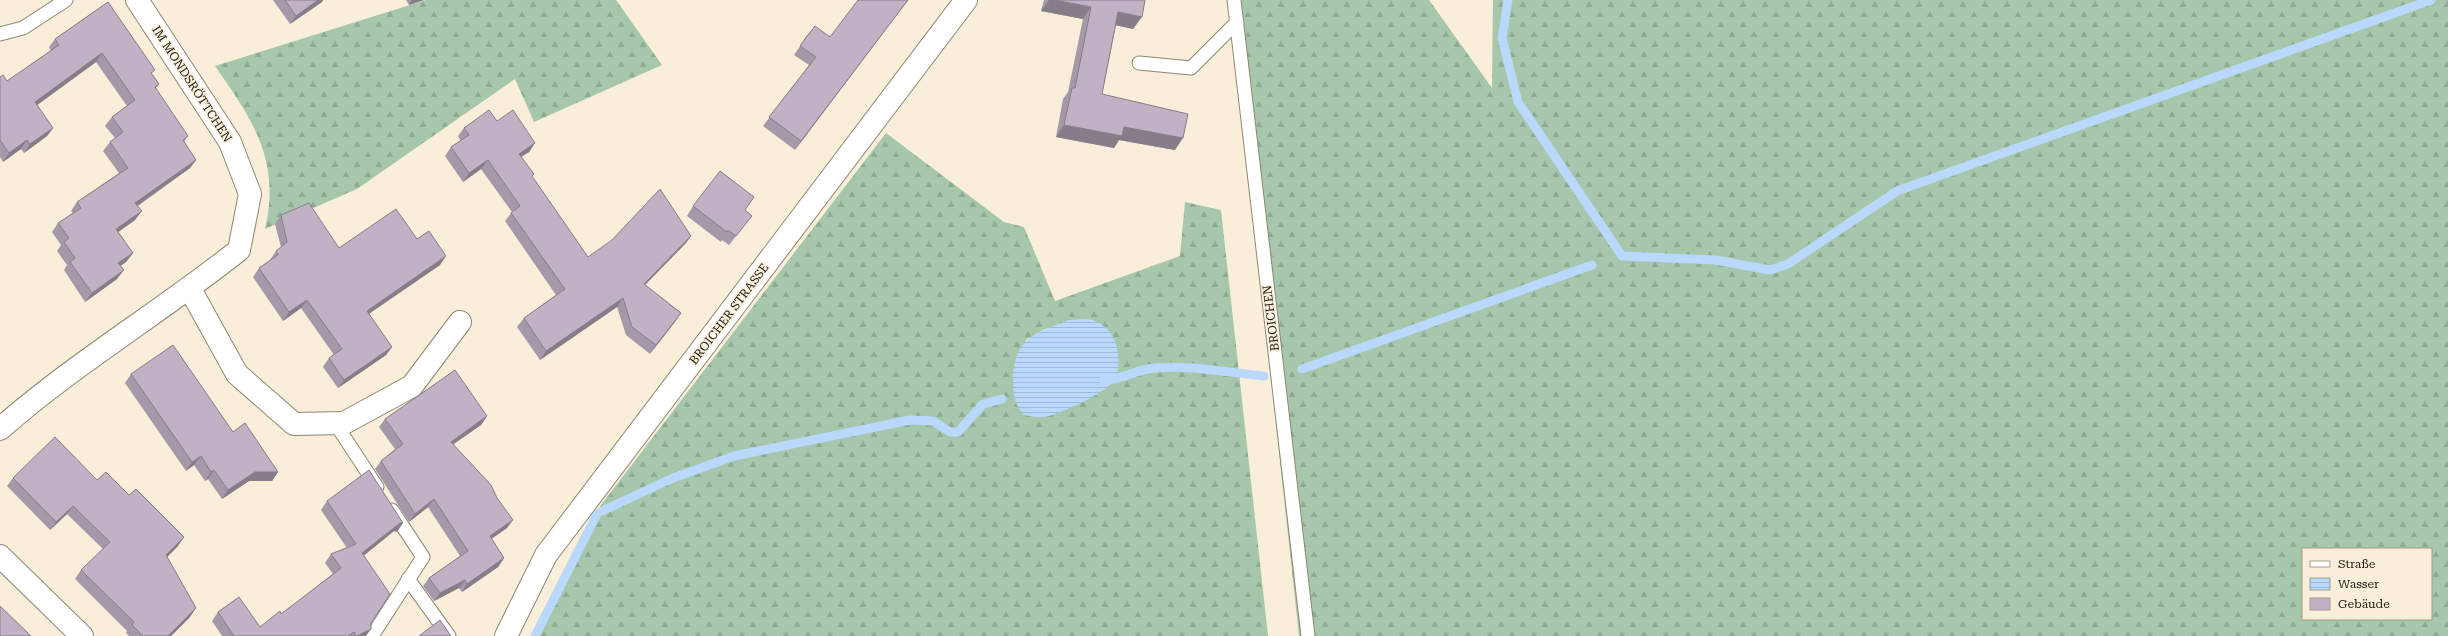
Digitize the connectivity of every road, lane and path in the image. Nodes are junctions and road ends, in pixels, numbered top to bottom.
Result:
1 (66, 0) edge
2 (137, 0) edge
3 (966, 0) edge
4 (1234, 0) edge
5 (1237, 22) junction
6 (0, 34) edge
7 (1139, 63) dead end
8 (190, 289) junction
9 (460, 322) dead end
10 (335, 423) junction
11 (0, 428) edge
12 (0, 556) edge
13 (408, 579) junction
14 (82, 636) edge
15 (372, 636) edge
16 (449, 636) edge
17 (506, 636) edge
18 (1308, 636) edge

1 - 6 lane
2 - 8 street, IM MONDSRÖTTCHEN
3 - 17 street, BROICHER STRASSE
4 - 5 lane, BROICHEN
5 - 7 lane
5 - 18 lane, BROICHEN
8 - 10 street
8 - 11 street, IM MONDSRÖTTCHEN
9 - 10 street
10 - 13 lane
12 - 14 street
13 - 15 lane
13 - 16 lane

